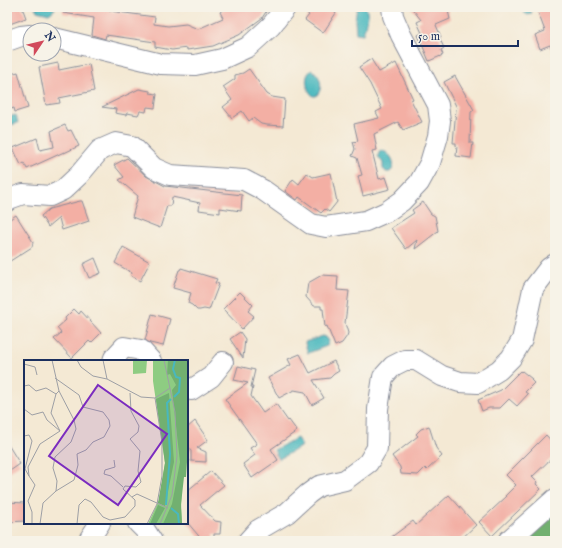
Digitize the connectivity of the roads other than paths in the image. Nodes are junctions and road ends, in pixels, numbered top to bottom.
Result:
1 (286, 7) edge
2 (392, 7) edge
3 (22, 36) edge
4 (62, 40) edge
5 (7, 41) edge
6 (7, 201) edge
7 (555, 264) edge
8 (113, 360) edge
9 (150, 360) edge
10 (223, 362) dead end
11 (188, 388) edge
12 (555, 498) edge
13 (99, 524) edge
14 (139, 524) edge
15 (89, 541) edge
16 (152, 541) edge
17 (248, 541) edge
18 (508, 541) edge

1 - 4 street
2 - 6 street
3 - 5 street
7 - 17 street
8 - 9 street
10 - 11 street
12 - 18 street
13 - 15 street
14 - 16 street

